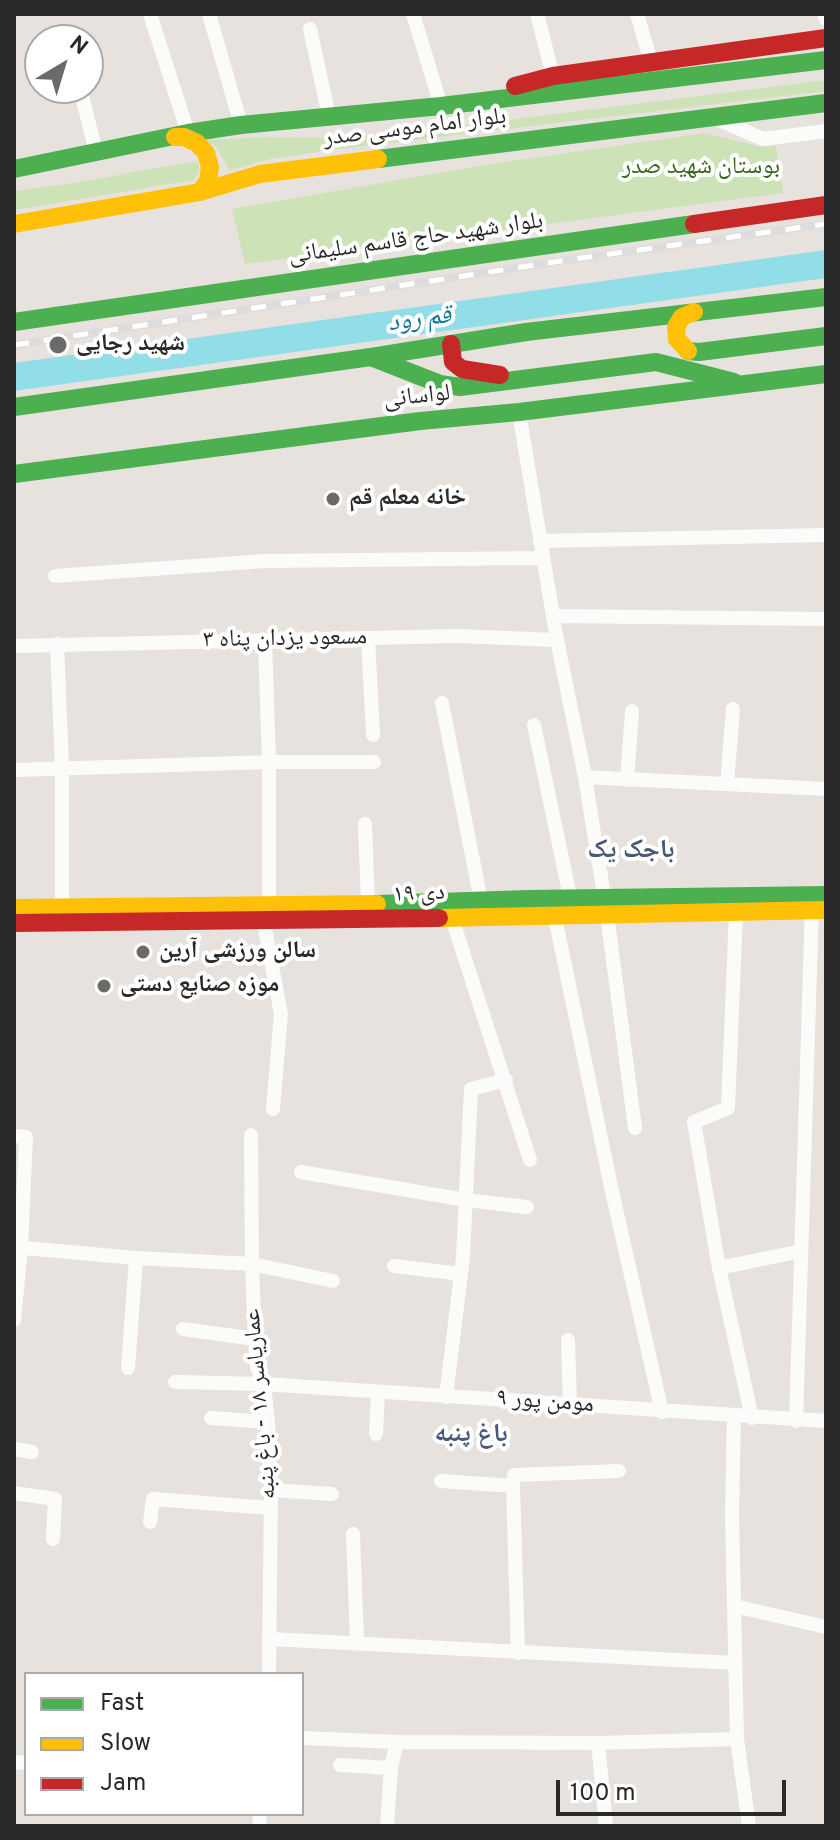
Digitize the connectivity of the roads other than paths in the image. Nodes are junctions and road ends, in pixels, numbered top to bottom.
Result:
1 (150, 14) edge
2 (209, 14) edge
3 (413, 14) edge
4 (537, 14) edge
5 (637, 14) edge
6 (310, 29) dead end
7 (826, 38) edge
8 (826, 60) edge
9 (651, 62) junction
10 (553, 76) junction
11 (826, 103) edge
12 (84, 104) edge
13 (441, 106) junction
14 (329, 116) junction
15 (711, 117) junction
16 (241, 125) junction
17 (826, 131) edge
18 (179, 135) junction
19 (96, 152) junction
20 (14, 169) edge
21 (200, 192) junction
22 (826, 205) edge
23 (14, 224) edge
24 (826, 297) edge
25 (694, 312) junction
26 (14, 322) edge
27 (826, 336) edge
28 (451, 344) junction
29 (371, 357) junction
30 (826, 374) edge
31 (519, 378) junction
32 (745, 385) junction
33 (14, 407) edge
34 (519, 412) junction
35 (14, 474) edge
36 (826, 535) edge
37 (540, 541) junction
38 (543, 558) junction
39 (55, 576) dead end
40 (553, 616) junction
41 (826, 619) edge
42 (368, 638) junction
43 (557, 640) junction
44 (265, 641) junction
45 (57, 644) junction
46 (14, 646) edge
47 (442, 703) dead end
48 (733, 709) dead end
49 (632, 711) dead end
50 (534, 725) dead end
51 (373, 735) dead end
52 (269, 762) junction
53 (374, 762) dead end
54 (62, 768) junction
55 (14, 770) edge
56 (585, 777) junction
57 (627, 780) junction
58 (727, 784) junction
59 (826, 789) edge
60 (365, 824) dead end
61 (819, 903) edge
62 (368, 904) junction
63 (606, 906) junction
64 (62, 907) junction
65 (563, 907) junction
66 (14, 908) edge
67 (449, 909) junction
68 (483, 909) junction
69 (265, 910) junction
70 (736, 912) junction
71 (14, 923) edge
72 (506, 1080) junction
73 (273, 1109) dead end
74 (635, 1128) dead end
75 (251, 1135) dead end
76 (20, 1137) edge
77 (530, 1160) dead end
78 (301, 1172) dead end
79 (466, 1200) junction
80 (527, 1207) dead end
81 (18, 1248) edge
82 (801, 1251) junction
83 (136, 1258) junction
84 (252, 1264) junction
85 (394, 1266) dead end
86 (719, 1268) junction
87 (461, 1274) junction
88 (333, 1281) dead end
89 (14, 1320) edge
90 (183, 1329) dead end
91 (255, 1339) junction
92 (568, 1340) dead end
93 (128, 1368) dead end
94 (175, 1382) dead end
95 (264, 1384) junction
96 (378, 1392) junction
97 (446, 1397) junction
98 (570, 1405) junction
99 (662, 1412) junction
100 (734, 1417) junction
101 (211, 1418) dead end
102 (752, 1418) junction
103 (796, 1421) junction
104 (826, 1421) edge
105 (268, 1422) junction
106 (376, 1434) dead end
107 (14, 1449) edge
108 (32, 1452) dead end
109 (619, 1471) dead end
110 (441, 1481) dead end
111 (513, 1486) junction
112 (271, 1490) junction
113 (14, 1493) edge
114 (332, 1494) dead end
115 (270, 1508) junction
116 (150, 1522) dead end
117 (353, 1534) dead end
118 (53, 1539) dead end
119 (734, 1606) junction
120 (826, 1627) edge
121 (270, 1639) junction
122 (357, 1642) junction
123 (518, 1653) junction
124 (735, 1663) junction
125 (269, 1672) edge
126 (304, 1738) edge
127 (737, 1739) junction
128 (397, 1742) junction
129 (598, 1743) junction
130 (340, 1765) dead end
131 (391, 1768) junction
132 (387, 1826) edge
133 (606, 1826) edge
134 (749, 1826) edge

1 - 18 street
2 - 16 street
3 - 13 street
4 - 10 street
5 - 9 street
6 - 14 street
7 - 9 main road
8 - 13 main road, بلوار امام موسی صدر
9 - 10 main road
10 - 13 main road
11 - 15 main road, بلوار امام موسی صدر
12 - 19 street
13 - 14 main road, بلوار امام موسی صدر
14 - 16 main road, بلوار امام موسی صدر
15 - 17 street
15 - 21 main road, بلوار امام موسی صدر
16 - 18 main road, بلوار امام موسی صدر
18 - 19 main road, بلوار امام موسی صدر
18 - 21 main road
19 - 20 main road, بلوار امام موسی صدر
21 - 23 main road, بلوار امام موسی صدر
22 - 26 main road, بلوار شهید حاج قاسم سلیمانی
24 - 25 main road
25 - 27 main road
25 - 28 main road
28 - 29 main road
28 - 31 main road
29 - 31 main road
29 - 33 main road
30 - 32 main road, لواسانی
31 - 32 main road
32 - 34 main road, لواسانی
34 - 35 main road, لواسانی
34 - 37 street
36 - 37 street
37 - 38 street
38 - 39 street
38 - 40 street
40 - 41 street
40 - 43 street
42 - 43 street, ۳ مسعود یزدان پناه
42 - 44 street, ۳ مسعود یزدان پناه
42 - 51 street
43 - 56 street
44 - 45 street, ۳ مسعود یزدان پناه
44 - 52 street
45 - 46 street, ۳ مسعود یزدان پناه
45 - 54 street
47 - 68 street
48 - 58 street
49 - 57 street
50 - 65 street
52 - 53 street
52 - 54 street
52 - 69 street
54 - 55 street
54 - 64 street
56 - 57 street
56 - 63 street
57 - 58 street
58 - 59 street
60 - 62 street
61 - 63 main road, ۱۹ دی
61 - 70 main road, ۱۹ دی
61 - 82 street
62 - 67 main road, ۱۹ دی
62 - 69 main road, ۱۹ دی
63 - 65 main road, ۱۹ دی
63 - 70 main road, ۱۹ دی
63 - 74 street
64 - 66 main road, ۱۹ دی
64 - 69 main road, ۱۹ دی
65 - 68 main road, ۱۹ دی
65 - 99 street
67 - 68 main road, ۱۹ دی
67 - 69 main road, ۱۹ دی
67 - 72 street
69 - 71 main road, ۱۹ دی
69 - 73 street
70 - 86 street
72 - 77 street
72 - 79 street
75 - 84 street, عماریاسر ۱۸ - باغ پنبه
76 - 81 street
78 - 79 street
79 - 80 street
79 - 87 street
81 - 83 street
81 - 89 street
82 - 86 street
82 - 103 street
83 - 84 street
83 - 93 street
84 - 88 street
84 - 91 street, عماریاسر ۱۸ - باغ پنبه
85 - 87 street
86 - 102 street
87 - 97 street
90 - 91 street
91 - 95 street, عماریاسر ۱۸ - باغ پنبه
92 - 98 street
94 - 95 street, مومن پور ۹
95 - 96 street, مومن پور ۹
95 - 105 street, عماریاسر ۱۸ - باغ پنبه
96 - 97 street, مومن پور ۹
96 - 106 street
97 - 98 street, مومن پور ۹
98 - 99 street, مومن پور ۹
99 - 100 street, مومن پور ۹
100 - 102 street, مومن پور ۹
100 - 119 street
101 - 105 street
102 - 103 street, مومن پور ۹
103 - 104 street, مومن پور ۹
105 - 112 street, عماریاسر ۱۸ - باغ پنبه
107 - 108 street
109 - 111 street
110 - 111 street
111 - 123 street
112 - 114 street
112 - 115 street, عماریاسر ۱۸ - باغ پنبه
113 - 118 street
115 - 116 street
115 - 121 street, عماریاسر ۱۸ - باغ پنبه
117 - 122 street
119 - 120 street
119 - 124 street
121 - 122 street
121 - 125 street, عماریاسر ۱۸ - باغ پنبه
122 - 123 street
123 - 124 street
124 - 127 street
126 - 128 street
127 - 129 street
127 - 134 street
128 - 129 street
128 - 131 street
129 - 133 street
130 - 131 street
131 - 132 street

